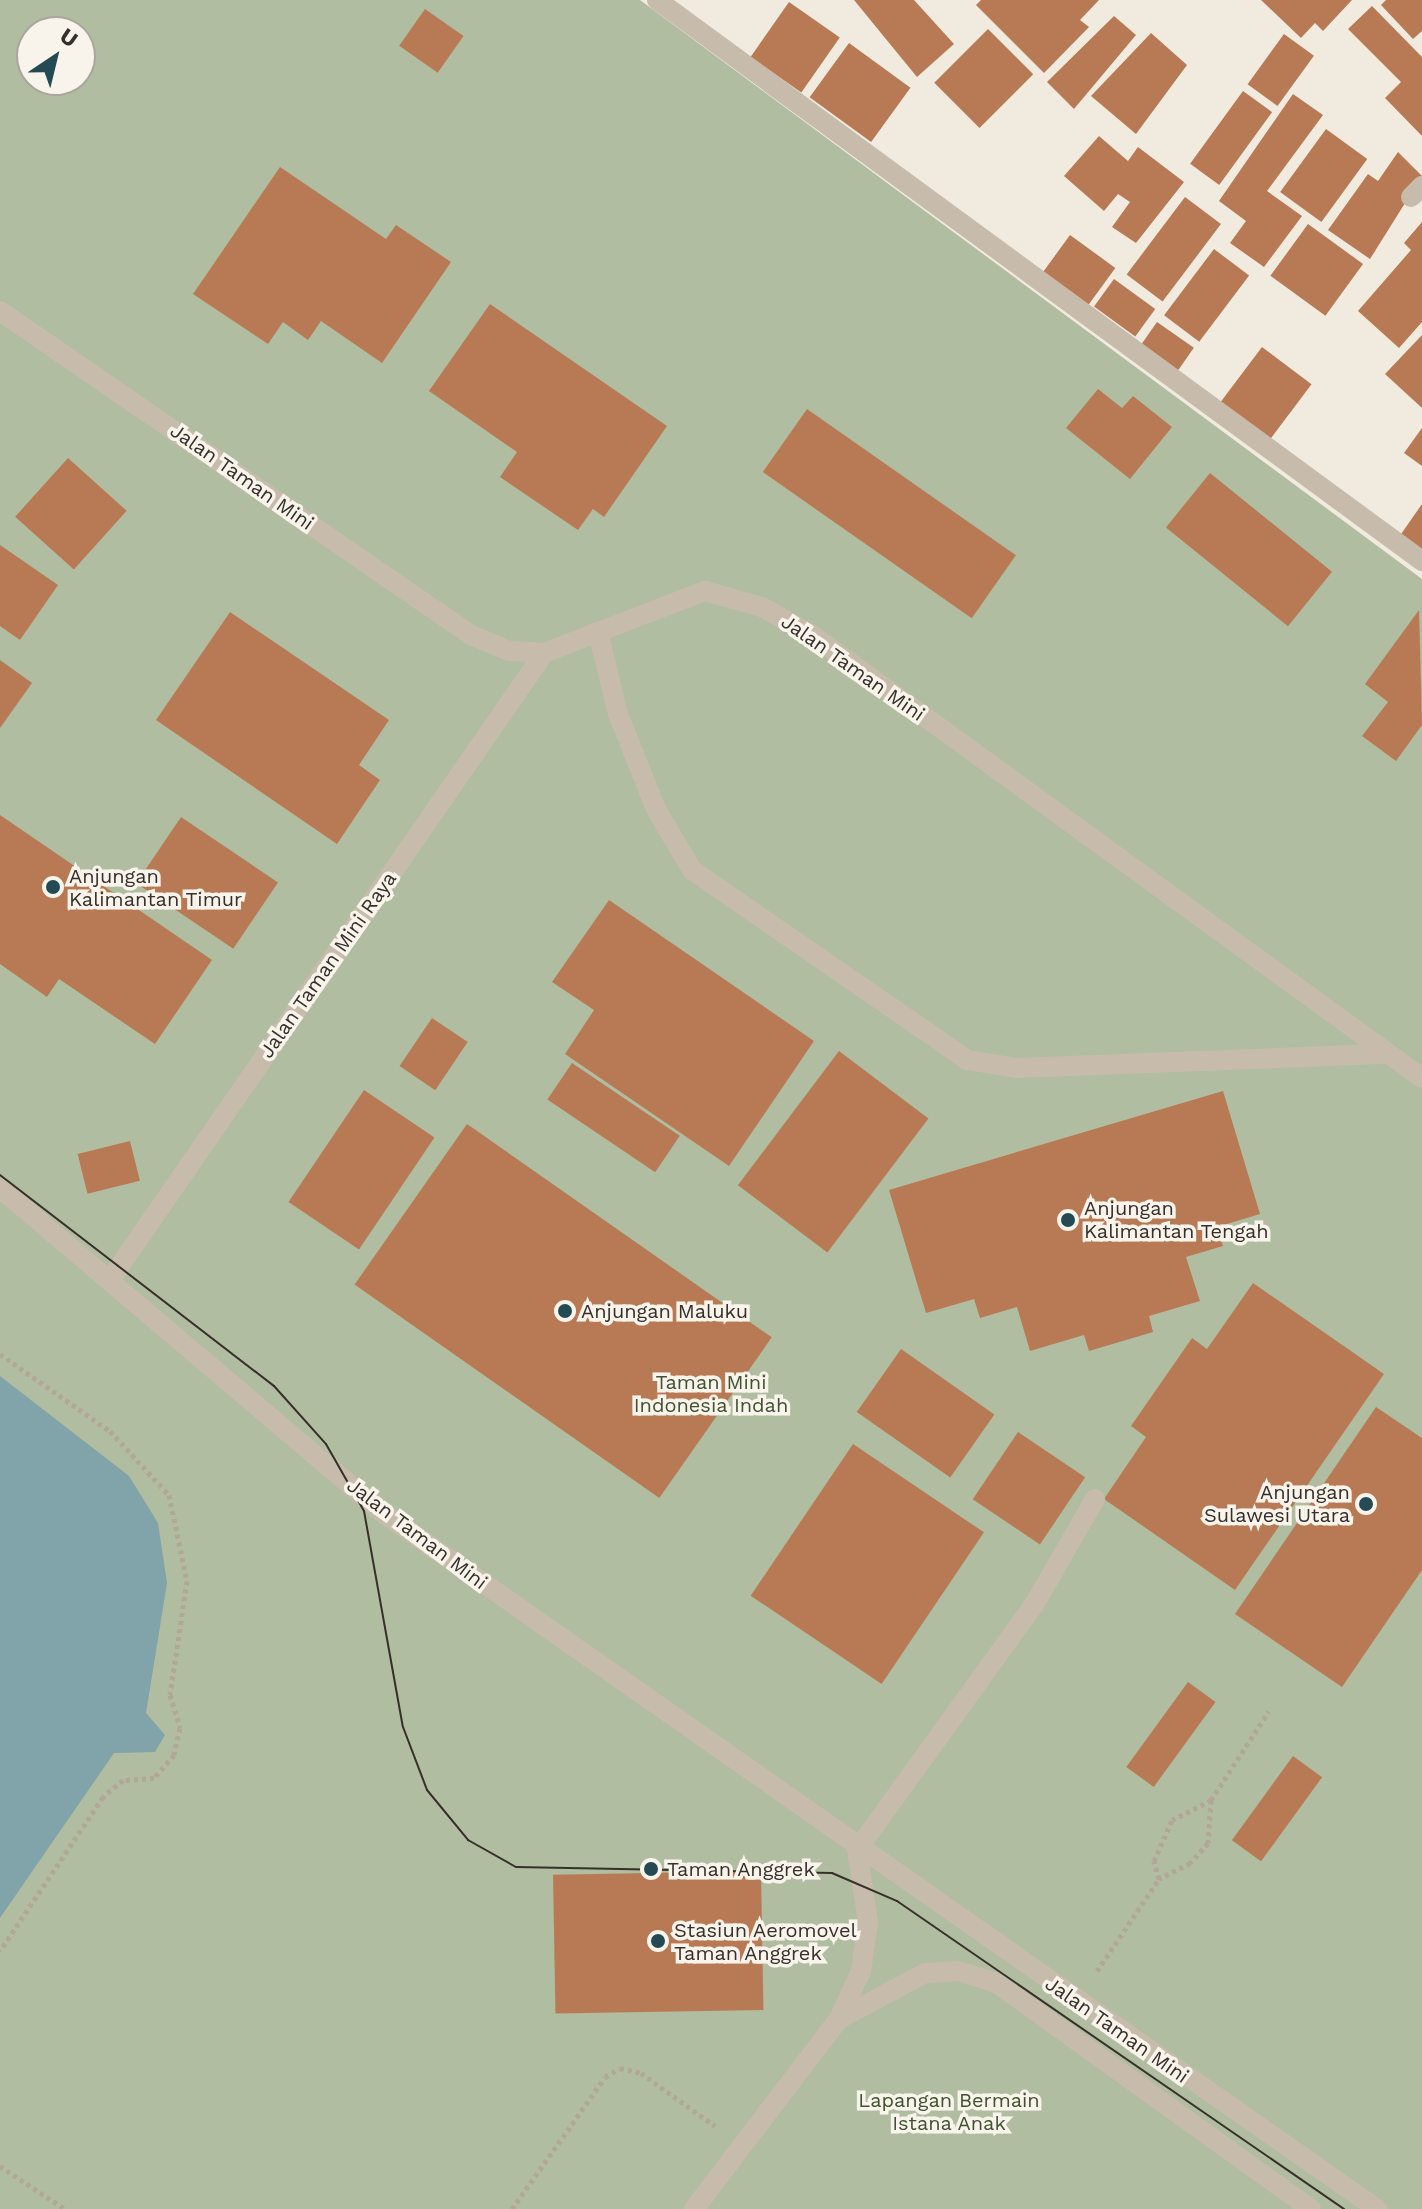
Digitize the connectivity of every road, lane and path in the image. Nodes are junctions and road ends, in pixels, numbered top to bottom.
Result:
1 (657, 0) edge
2 (0, 311) edge
3 (1422, 561) edge
4 (598, 632) junction
5 (544, 653) junction
6 (1386, 1054) junction
7 (1422, 1078) edge
8 (0, 1188) edge
9 (112, 1277) junction
10 (0, 1354) edge
11 (1095, 1499) dead end
12 (1269, 1711) dead end
13 (1211, 1800) junction
14 (857, 1850) junction
15 (1159, 1879) junction
16 (0, 1951) edge
17 (1077, 2002) junction
18 (839, 2019) junction
19 (742, 2146) junction
20 (0, 2166) edge
21 (65, 2209) edge
22 (512, 2209) edge
23 (694, 2209) edge
24 (1311, 2209) edge
25 (1377, 2209) edge

1 - 3 street
2 - 5 street, Jalan Taman Mini
4 - 5 street, Jalan Taman Mini
4 - 6 street, Jalan Taman Mini
4 - 6 street
5 - 9 street, Jalan Taman Mini Raya
6 - 7 street, Jalan Taman Mini
8 - 9 street, Jalan Taman Mini
9 - 14 street, Jalan Taman Mini
10 - 16 path
11 - 14 street
12 - 13 path
13 - 15 path
13 - 15 path
14 - 17 street, Jalan Taman Mini
14 - 18 street, Jalan Taman Mini
15 - 17 path
17 - 25 street, Jalan Taman Mini
18 - 19 street, Jalan Taman Mini
18 - 24 street, Jalan Taman Mini
19 - 22 path
19 - 23 street, Jalan Taman Mini
20 - 21 path

